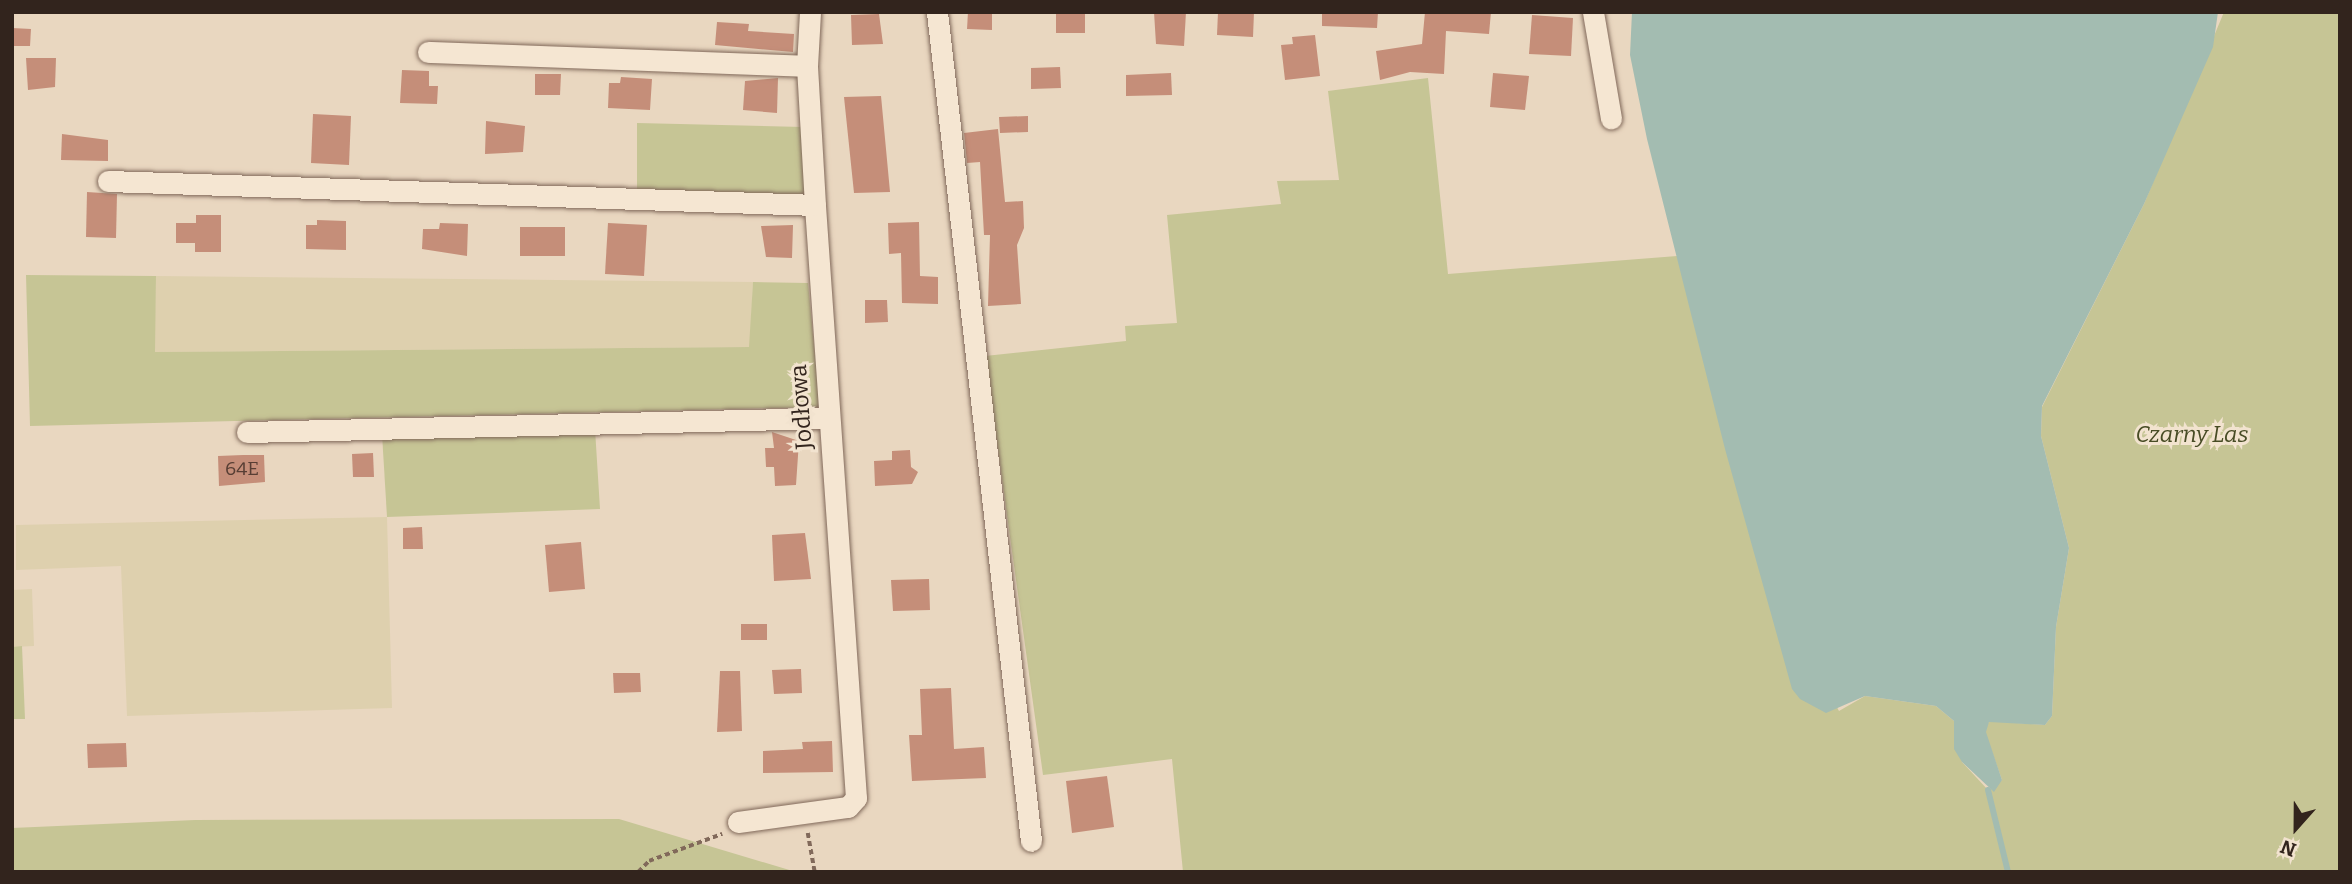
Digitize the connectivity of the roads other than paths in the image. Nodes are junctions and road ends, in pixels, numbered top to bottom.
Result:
1 (810, 12) edge
2 (937, 12) edge
3 (1593, 12) edge
4 (428, 52) dead end
5 (807, 66) junction
6 (1611, 118) dead end
7 (108, 181) dead end
8 (815, 205) junction
9 (828, 418) junction
10 (247, 432) dead end
11 (738, 822) road end
12 (1031, 841) dead end

1 - 5 street, Jodłowa
2 - 12 street
3 - 6 street
4 - 5 street
5 - 8 street, Jodłowa
7 - 8 street
8 - 9 street, Jodłowa
9 - 10 street
9 - 11 street, Jodłowa

